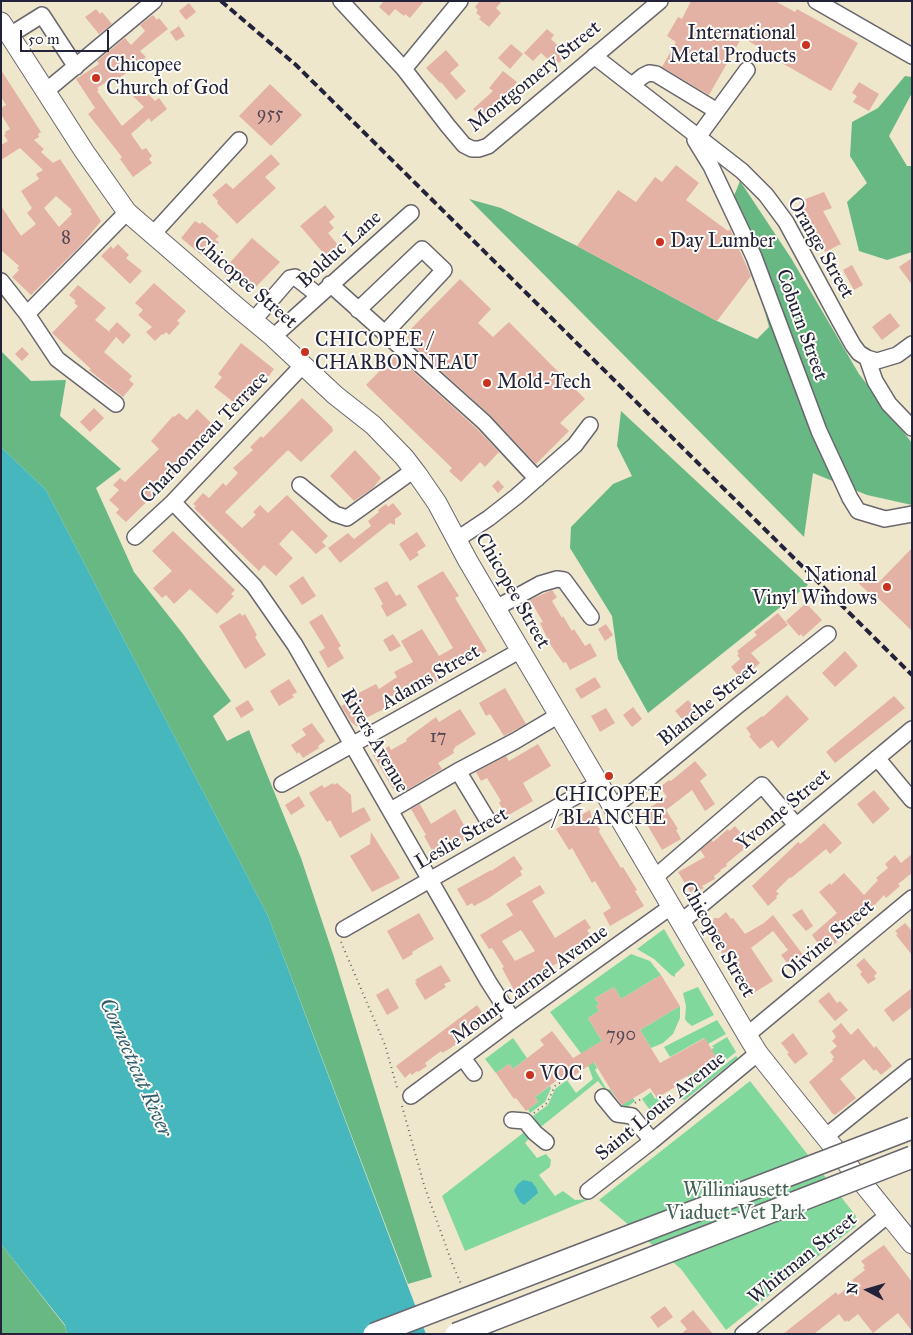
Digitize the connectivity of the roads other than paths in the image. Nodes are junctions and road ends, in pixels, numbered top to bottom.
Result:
1 (154, 1) edge
2 (341, 1) edge
3 (460, 1) edge
4 (660, 1) edge
5 (816, 1) edge
6 (5, 29) edge
7 (594, 56) junction
8 (912, 56) edge
9 (76, 67) junction
10 (404, 69) junction
11 (747, 70) dead end
12 (632, 85) junction
13 (46, 91) junction
14 (717, 111) junction
15 (692, 132) junction
16 (239, 140) dead end
17 (127, 212) junction
18 (411, 213) dead end
19 (153, 234) junction
20 (1, 281) edge
21 (330, 284) junction
22 (318, 295) junction
23 (358, 310) junction
24 (27, 314) junction
25 (253, 321) junction
26 (385, 333) junction
27 (273, 337) junction
28 (912, 344) edge
29 (867, 358) junction
30 (303, 365) junction
31 (116, 404) dead end
32 (590, 425) dead end
33 (912, 428) edge
34 (414, 470) junction
35 (537, 479) junction
36 (300, 485) dead end
37 (173, 502) junction
38 (912, 514) edge
39 (135, 537) dead end
40 (456, 540) junction
41 (496, 608) junction
42 (591, 617) dead end
43 (828, 634) dead end
44 (520, 650) junction
45 (559, 715) junction
46 (912, 729) edge
47 (353, 745) junction
48 (877, 758) junction
49 (458, 771) junction
50 (599, 783) junction
51 (282, 784) dead end
52 (912, 800) edge
53 (613, 808) junction
54 (391, 810) junction
55 (487, 819) dead end
56 (796, 825) junction
57 (654, 878) junction
58 (431, 880) junction
59 (912, 898) edge
60 (676, 914) junction
61 (342, 935) road end
62 (513, 1020) junction
63 (747, 1035) junction
64 (758, 1053) junction
65 (463, 1058) junction
66 (912, 1067) edge
67 (474, 1073) dead end
68 (603, 1097) dead end
69 (404, 1099) road end
70 (518, 1120) road end
71 (912, 1128) edge
72 (825, 1137) junction
73 (652, 1141) junction
74 (546, 1142) dead end
75 (912, 1157) edge
76 (588, 1191) dead end
77 (888, 1215) junction
78 (910, 1240) edge
79 (374, 1334) edge
80 (456, 1334) edge
81 (743, 1334) edge

1 - 9 street
2 - 10 street, Montgomery Street
3 - 10 street
4 - 7 street, Montgomery Street
5 - 8 street
6 - 9 street
6 - 13 main road, Chicopee Street
7 - 10 street, Montgomery Street
7 - 12 street, Orange Street
9 - 13 street
11 - 14 street
12 - 14 street
12 - 15 street, Orange Street
13 - 17 main road, Chicopee Street
14 - 15 street
15 - 29 street, Orange Street
15 - 38 street, Coburn Street
16 - 19 street
17 - 19 main road, Chicopee Street
17 - 24 street
18 - 21 street, Bolduc Lane
19 - 25 main road, Chicopee Street
20 - 24 street
21 - 22 street, Bolduc Lane
21 - 23 street
22 - 25 street
22 - 27 street, Bolduc Lane
23 - 26 street
23 - 26 street
24 - 31 street
25 - 27 main road, Chicopee Street
26 - 35 street
27 - 30 main road, Chicopee Street
28 - 29 street
29 - 33 street, Orange Street
30 - 34 main road, Chicopee Street
30 - 37 street, Charbonneau Terrace
32 - 35 street
34 - 36 street
34 - 40 main road, Chicopee Street
35 - 40 street
37 - 39 street, Charbonneau Terrace
37 - 47 street, Rivers Avenue
40 - 41 main road, Chicopee Street
41 - 42 street
41 - 44 main road, Chicopee Street
43 - 53 street, Blanche Street
44 - 45 main road, Chicopee Street
44 - 47 street, Adams Street
45 - 49 street
45 - 50 main road, Chicopee Street
46 - 48 street, Yvonne Street
47 - 51 street, Adams Street
47 - 54 street, Rivers Avenue
48 - 52 street
48 - 56 street, Yvonne Street
49 - 54 street
49 - 55 street
50 - 53 main road, Chicopee Street
50 - 58 street, Leslie Street
53 - 57 main road, Chicopee Street
54 - 58 street, Rivers Avenue
56 - 57 street
56 - 60 street, Yvonne Street
57 - 60 main road, Chicopee Street
58 - 61 street, Leslie Street
58 - 62 street, Rivers Avenue
59 - 63 street, Olivine Street
60 - 62 street, Mount Carmel Avenue
60 - 63 main road, Chicopee Street
62 - 65 street, Mount Carmel Avenue
63 - 64 main road, Chicopee Street
64 - 72 main road, Chicopee Street
64 - 73 street, Saint Louis Avenue
65 - 67 street
65 - 69 street, Mount Carmel Avenue
66 - 72 street
68 - 73 street
70 - 74 street
71 - 79 highway, bridge
72 - 77 main road, Chicopee Street
73 - 76 street, Saint Louis Avenue
75 - 80 highway, bridge
77 - 78 main road, Chicopee Street
77 - 81 street, Whitman Street

